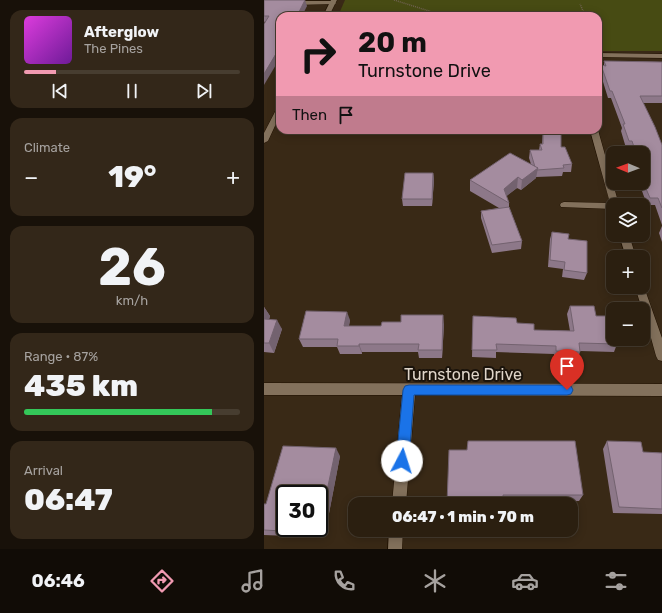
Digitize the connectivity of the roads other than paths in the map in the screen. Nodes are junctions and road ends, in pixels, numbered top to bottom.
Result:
1 (334, 2) edge
2 (287, 3) edge
3 (328, 12) edge
4 (602, 55) edge
5 (662, 56) edge
6 (276, 116) edge
7 (595, 134) edge
8 (265, 137) edge
9 (612, 198) edge
10 (564, 205) dead end
11 (606, 205) edge
12 (642, 294) edge
13 (662, 356) edge
14 (264, 389) edge
15 (409, 390) junction
16 (662, 390) edge
17 (400, 497) edge
18 (396, 537) edge
19 (395, 549) edge

1 - 2 street
1 - 3 street
4 - 5 street
6 - 8 street
7 - 9 street
10 - 11 street
12 - 13 street
14 - 15 street, Turnstone Drive
15 - 16 street, Turnstone Drive
15 - 17 street
18 - 19 street

